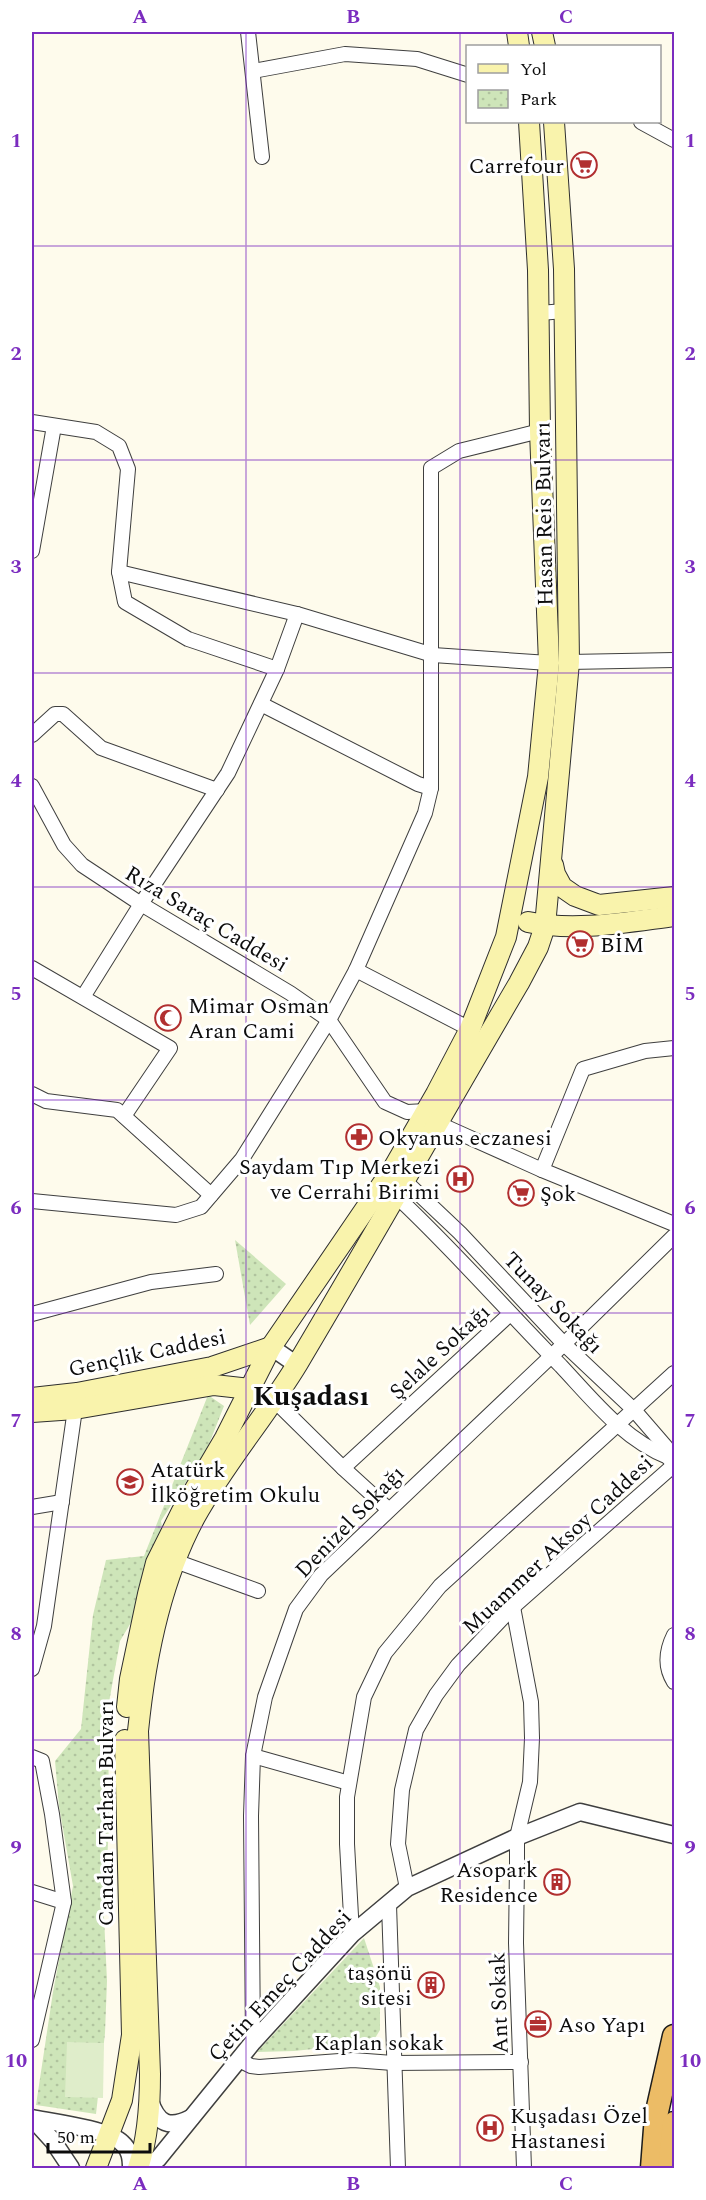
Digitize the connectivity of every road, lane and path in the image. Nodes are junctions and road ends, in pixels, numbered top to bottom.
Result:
1 (248, 32) edge
2 (253, 71) junction
3 (466, 74) edge
4 (529, 123) edge
5 (554, 123) edge
6 (643, 123) edge
7 (675, 141) edge
8 (262, 157) dead end
9 (564, 268) junction
10 (538, 270) junction
11 (564, 311) junction
12 (540, 313) junction
13 (32, 422) edge
14 (54, 426) junction
15 (540, 431) junction
16 (32, 551) edge
17 (119, 572) junction
18 (297, 614) junction
19 (433, 655) junction
20 (675, 660) edge
21 (559, 662) junction
22 (278, 669) junction
23 (261, 704) junction
24 (32, 735) edge
25 (32, 786) edge
26 (431, 788) junction
27 (217, 790) junction
28 (552, 860) junction
29 (544, 893) junction
30 (675, 897) edge
31 (514, 900) junction
32 (141, 904) junction
33 (599, 905) junction
34 (675, 916) edge
35 (536, 924) junction
36 (588, 925) junction
37 (32, 968) edge
38 (356, 970) junction
39 (519, 983) junction
40 (83, 997) junction
41 (329, 1020) junction
42 (470, 1029) junction
43 (670, 1048) edge
44 (32, 1094) edge
45 (124, 1116) junction
46 (431, 1117) junction
47 (542, 1170) junction
48 (399, 1187) junction
49 (212, 1194) junction
50 (32, 1201) edge
51 (675, 1224) edge
52 (675, 1236) edge
53 (216, 1274) dead end
54 (32, 1314) edge
55 (510, 1314) junction
56 (564, 1344) junction
57 (271, 1347) junction
58 (550, 1355) junction
59 (297, 1365) junction
60 (675, 1373) edge
61 (250, 1389) junction
62 (32, 1398) edge
63 (274, 1400) junction
64 (75, 1409) junction
65 (634, 1410) junction
66 (32, 1412) edge
67 (618, 1426) junction
68 (673, 1463) edge
69 (343, 1468) junction
70 (62, 1502) junction
71 (32, 1507) edge
72 (388, 1509) junction
73 (175, 1561) junction
74 (258, 1591) dead end
75 (513, 1607) junction
76 (38, 1621) edge
77 (675, 1635) edge
78 (32, 1669) edge
79 (675, 1682) edge
80 (253, 1756) junction
81 (37, 1759) edge
82 (349, 1783) junction
83 (675, 1835) edge
84 (517, 1837) junction
85 (407, 1888) junction
86 (32, 1892) edge
87 (64, 1902) junction
88 (389, 1905) junction
89 (351, 1934) junction
90 (675, 2036) edge
91 (32, 2040) edge
92 (254, 2042) junction
93 (239, 2060) junction
94 (521, 2061) junction
95 (393, 2063) junction
96 (150, 2101) junction
97 (192, 2118) junction
98 (32, 2119) edge
99 (665, 2120) edge
100 (112, 2127) junction
101 (71, 2169) edge
102 (96, 2169) edge
103 (131, 2169) edge
104 (140, 2169) edge
105 (398, 2169) edge
106 (524, 2169) edge
107 (650, 2169) edge
108 (669, 2169) edge

1 - 2 street
2 - 3 street
2 - 8 street
4 - 10 main road, Hasan Reis Bulvarı
5 - 9 main road, Hasan Reis Bulvarı
6 - 7 street
9 - 10 street
9 - 11 main road, Hasan Reis Bulvarı
10 - 12 main road, Hasan Reis Bulvarı
11 - 12 street
11 - 21 main road, Hasan Reis Bulvarı
12 - 15 main road, Hasan Reis Bulvarı
13 - 14 street
14 - 16 street
14 - 17 street
15 - 19 street
15 - 21 main road, Hasan Reis Bulvarı
17 - 18 street
17 - 22 street
18 - 19 street
18 - 22 street
19 - 21 street
19 - 26 street
20 - 21 street
21 - 28 main road, Hasan Reis Bulvarı
21 - 31 main road, Hasan Reis Bulvarı
22 - 23 street
23 - 26 street
23 - 27 street
24 - 27 street
25 - 32 street, Rıza Saraç Caddesi
26 - 38 street
27 - 32 street
28 - 29 main road, Hasan Reis Bulvarı
28 - 33 main road
29 - 31 main road
29 - 33 main road
29 - 35 main road, Candan Tarhan Bulvarı
30 - 33 main road
31 - 35 main road
31 - 42 main road, Candan Tarhan Bulvarı
32 - 40 street
32 - 41 street, Rıza Saraç Caddesi
34 - 36 main road
35 - 36 main road
35 - 39 main road, Candan Tarhan Bulvarı
36 - 39 main road
37 - 40 street
38 - 41 street
38 - 42 street
39 - 46 main road, Candan Tarhan Bulvarı
40 - 45 street
41 - 46 street, Rıza Saraç Caddesi
41 - 49 street
42 - 46 main road, Candan Tarhan Bulvarı
43 - 47 street
44 - 45 street
45 - 49 street
46 - 47 street, Rıza Saraç Caddesi
46 - 48 main road, Candan Tarhan Bulvarı
46 - 57 main road, Candan Tarhan Bulvarı
47 - 51 street, Rıza Saraç Caddesi
48 - 55 street, Tunay Sokağı
48 - 56 street, Tunay Sokağı
48 - 59 main road, Candan Tarhan Bulvarı
49 - 50 street
52 - 56 street, Denizel Sokağı
53 - 54 street
55 - 58 street, Tunay Sokağı
55 - 69 street, Şelale Sokağı
56 - 58 street, Denizel Sokağı
56 - 65 street, Tunay Sokağı
57 - 59 street
57 - 61 main road, Candan Tarhan Bulvarı
57 - 62 main road, Gençlik Caddesi
58 - 67 street, Tunay Sokağı
58 - 72 street, Denizel Sokağı
59 - 63 main road, Candan Tarhan Bulvarı
60 - 65 street
61 - 63 street
61 - 64 main road, Gençlik Caddesi
61 - 100 main road, Candan Tarhan Bulvarı
63 - 69 street
63 - 73 main road, Candan Tarhan Bulvarı
64 - 66 main road, Gençlik Caddesi
64 - 70 street
65 - 67 street
65 - 68 street, Tunay Sokağı
67 - 68 street, Tunay Sokağı
67 - 82 street
68 - 75 street, Muammer Aksoy Caddesi
69 - 72 street
70 - 71 street
70 - 76 street
72 - 80 street, Denizel Sokağı
73 - 74 street
73 - 96 main road, Candan Tarhan Bulvarı
75 - 84 street, Ant Sokak
75 - 85 street, Muammer Aksoy Caddesi
76 - 78 street
77 - 79 street
80 - 82 street
80 - 92 street, Denizel Sokağı
81 - 87 street
82 - 89 street
83 - 84 street, Çetin Emeç Caddesi
84 - 85 street, Çetin Emeç Caddesi
84 - 94 street, Ant Sokak
85 - 88 street, Çetin Emeç Caddesi
86 - 87 street
87 - 91 street
88 - 89 street, Çetin Emeç Caddesi
88 - 95 street
89 - 92 street, Çetin Emeç Caddesi
90 - 99 highway
92 - 93 street, Çetin Emeç Caddesi
93 - 95 street, Kaplan sokak
93 - 97 street, Çetin Emeç Caddesi
94 - 95 street, Kaplan sokak
94 - 106 street, Ant Sokak
95 - 105 street
96 - 97 street
96 - 104 main road, Candan Tarhan Bulvarı
97 - 104 street, Çetin Emeç Caddesi
98 - 100 street
98 - 101 street
99 - 107 highway
99 - 108 highway
100 - 102 main road, Candan Tarhan Bulvarı
100 - 103 street

